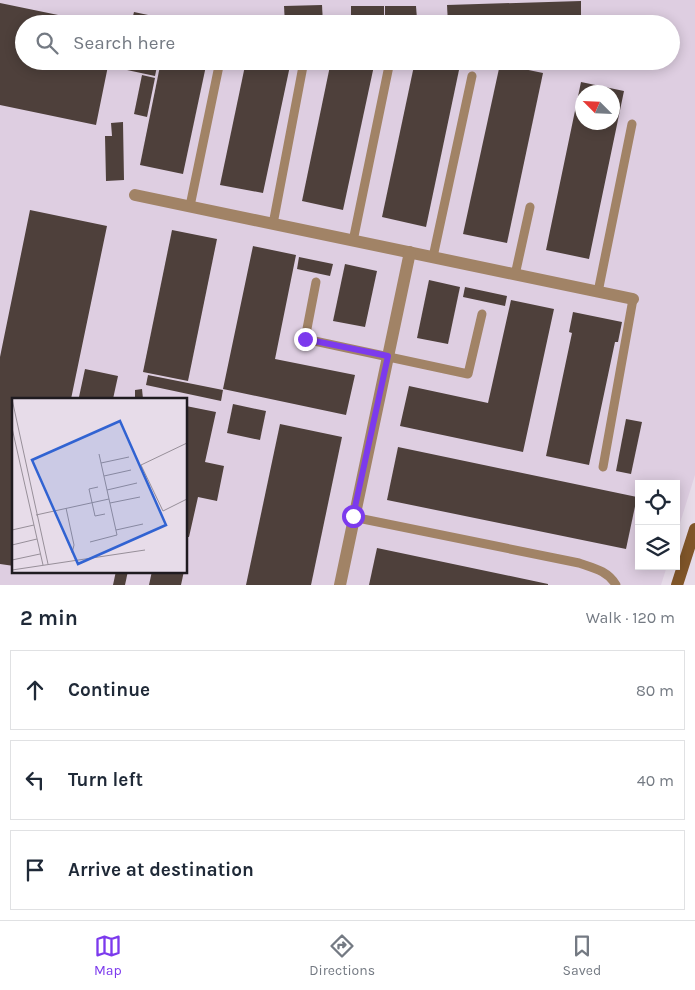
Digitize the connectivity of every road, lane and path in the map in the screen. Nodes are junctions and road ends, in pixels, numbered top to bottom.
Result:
1 (218, 70) edge
2 (302, 70) edge
3 (388, 70) edge
4 (472, 76) dead end
5 (632, 124) dead end
6 (135, 195) dead end
7 (190, 206) junction
8 (530, 207) dead end
9 (273, 224) junction
10 (353, 241) junction
11 (410, 252) junction
12 (433, 257) junction
13 (515, 275) junction
14 (316, 282) dead end
15 (598, 292) junction
16 (633, 299) joint
17 (482, 314) dead end
18 (388, 356) junction
19 (603, 467) dead end
20 (353, 516) junction
21 (695, 529) edge
22 (340, 585) edge
23 (616, 585) edge
24 (677, 585) edge

1 - 7 lane
2 - 9 lane
3 - 10 lane
4 - 12 lane
5 - 15 lane
6 - 7 street
7 - 9 street
8 - 13 lane
9 - 10 street
10 - 11 street
11 - 12 street
11 - 18 street
12 - 13 street
13 - 15 street
14 - 18 lane
15 - 16 street
16 - 19 lane
17 - 18 lane
18 - 20 street
20 - 22 street
20 - 23 lane
21 - 24 street

